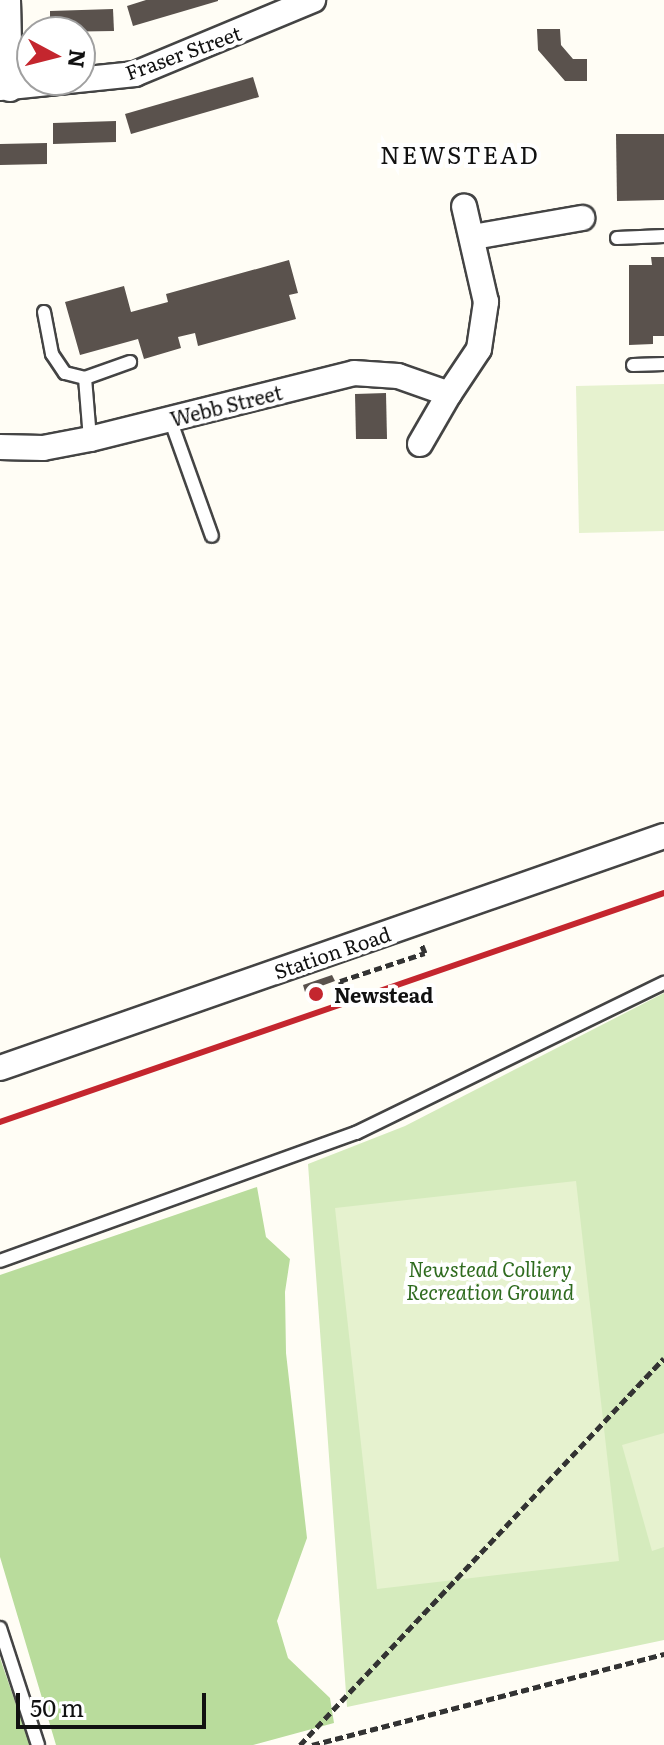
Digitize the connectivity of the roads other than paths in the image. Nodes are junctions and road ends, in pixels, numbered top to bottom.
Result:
1 (8, 0) edge
2 (313, 0) edge
3 (5, 88) edge
4 (464, 206) dead end
5 (582, 218) dead end
6 (664, 236) edge
7 (473, 237) junction
8 (617, 238) dead end
9 (44, 312) dead end
10 (130, 362) dead end
11 (664, 364) edge
12 (633, 365) dead end
13 (85, 378) junction
14 (449, 394) junction
15 (170, 419) junction
16 (90, 439) junction
17 (420, 444) dead end
18 (0, 447) edge
19 (212, 536) dead end
20 (664, 836) edge
21 (664, 983) edge
22 (0, 1068) edge
23 (0, 1261) edge
24 (0, 1628) edge
25 (38, 1745) edge

1 - 3 street
2 - 3 street, Fraser Street
4 - 7 street
5 - 7 street
6 - 8 lane
7 - 14 street
9 - 13 lane
10 - 13 lane
11 - 12 lane
13 - 16 lane
14 - 15 street, Webb Street
14 - 17 street
15 - 16 street, Webb Street
15 - 19 lane
16 - 18 street, Webb Street
20 - 22 street, Station Road
21 - 23 lane
24 - 25 lane

